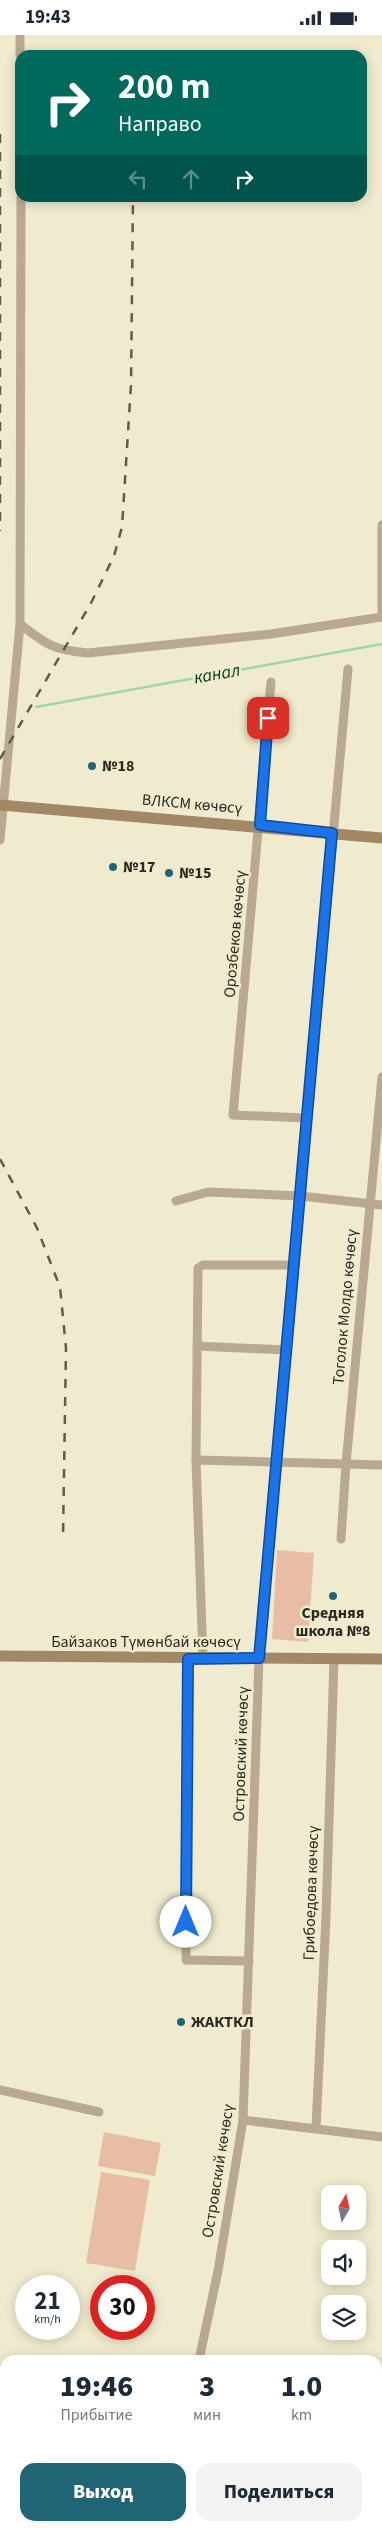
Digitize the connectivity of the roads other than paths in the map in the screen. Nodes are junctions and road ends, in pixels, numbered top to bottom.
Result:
1 (20, 35) edge
2 (20, 50) edge
3 (21, 202) edge
4 (382, 525) edge
5 (382, 617) edge
6 (20, 624) junction
7 (348, 669) dead end
8 (271, 682) dead end
9 (2, 805) edge
10 (260, 825) junction
11 (332, 833) junction
12 (382, 838) edge
13 (0, 840) edge
14 (382, 1077) edge
15 (306, 1118) junction
16 (300, 1196) junction
17 (176, 1201) dead end
18 (370, 1203) junction
19 (382, 1205) edge
20 (294, 1265) junction
21 (197, 1346) junction
22 (286, 1350) junction
23 (196, 1460) junction
24 (276, 1461) junction
25 (346, 1464) junction
26 (382, 1465) edge
27 (341, 1539) dead end
28 (0, 1656) edge
29 (259, 1658) junction
30 (188, 1659) junction
31 (202, 1659) junction
32 (334, 1659) junction
33 (382, 1659) edge
34 (249, 1961) junction
35 (0, 2090) edge
36 (99, 2112) dead end
37 (243, 2120) junction
38 (316, 2128) junction
39 (382, 2137) edge
40 (201, 2355) edge

1 - 2 street
3 - 6 street
4 - 5 street
5 - 6 street
6 - 9 street
7 - 11 street, Островский көчөсү
8 - 10 street, Орозбеков көчөсү
9 - 10 main road, ВЛКСМ көчөсү
9 - 13 street
10 - 11 main road, ВЛКСМ көчөсү
10 - 15 street, Орозбеков көчөсү
11 - 12 main road, ВЛКСМ көчөсү
11 - 15 street, Островский көчөсү
14 - 18 street, Тоголок Молдо көчөсү
15 - 16 street, Островский көчөсү
16 - 17 street
16 - 18 street
16 - 20 street, Островский көчөсү
18 - 19 street
18 - 25 street, Тоголок Молдо көчөсү
20 - 21 street
20 - 22 street, Островский көчөсү
21 - 22 street
21 - 23 street
22 - 24 street, Островский көчөсү
23 - 24 street
23 - 31 street
24 - 25 street
24 - 29 street, Островский көчөсү
25 - 26 street
25 - 27 street, Тоголок Молдо көчөсү
28 - 30 main road, Байзаков Түмөнбай көчөсү
29 - 31 main road, Байзаков Түмөнбай көчөсү
29 - 32 main road, Байзаков Түмөнбай көчөсү
29 - 34 street, Островский көчөсү
30 - 31 main road, Байзаков Түмөнбай көчөсү
30 - 34 street
32 - 33 main road, Байзаков Түмөнбай көчөсү
32 - 38 street, Грибоедова көчөсү
34 - 37 street, Островский көчөсү
35 - 36 street
37 - 38 street
37 - 40 street, Островский көчөсү
38 - 39 street

